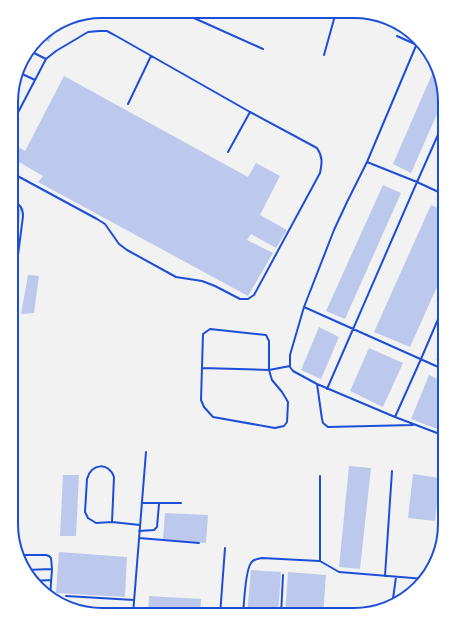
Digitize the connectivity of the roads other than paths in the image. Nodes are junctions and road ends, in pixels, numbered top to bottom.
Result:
1 (194, 18) edge
2 (334, 18) edge
3 (396, 36) dead end
4 (414, 44) edge
5 (416, 46) edge
6 (263, 49) dead end
7 (34, 53) edge
8 (324, 55) dead end
9 (150, 56) junction
10 (46, 60) junction
11 (22, 74) edge
12 (35, 80) junction
13 (128, 104) dead end
14 (250, 112) junction
15 (18, 113) edge
16 (438, 135) edge
17 (228, 152) dead end
18 (367, 162) junction
19 (18, 176) edge
20 (417, 182) junction
21 (438, 192) edge
22 (18, 204) edge
23 (18, 255) edge
24 (304, 307) junction
25 (438, 319) edge
26 (353, 329) junction
27 (421, 359) junction
28 (290, 366) junction
29 (438, 367) edge
30 (202, 368) junction
31 (269, 370) junction
32 (316, 384) junction
33 (327, 389) junction
34 (394, 417) junction
35 (416, 425) junction
36 (438, 433) edge
37 (146, 452) dead end
38 (392, 470) dead end
39 (320, 476) dead end
40 (181, 503) dead end
41 (142, 504) junction
42 (159, 504) junction
43 (112, 522) junction
44 (140, 525) junction
45 (139, 531) junction
46 (139, 538) junction
47 (199, 543) dead end
48 (225, 548) dead end
49 (24, 555) edge
50 (320, 561) junction
51 (52, 569) junction
52 (31, 570) edge
53 (283, 576) dead end
54 (385, 576) junction
55 (396, 577) junction
56 (417, 578) edge
57 (51, 580) junction
58 (41, 581) edge
59 (50, 590) edge
60 (66, 596) dead end
61 (393, 598) edge
62 (134, 600) junction
63 (133, 608) edge
64 (221, 608) edge
65 (244, 608) edge
66 (281, 608) edge

1 - 6 lane
2 - 8 lane
3 - 4 lane
5 - 18 lane
7 - 10 lane
9 - 10 lane
9 - 13 lane
9 - 14 lane
10 - 12 lane
11 - 12 lane
12 - 15 lane
14 - 17 lane
14 - 19 lane
16 - 20 lane
18 - 20 lane
18 - 24 lane
20 - 21 lane
20 - 26 lane
22 - 23 lane
24 - 26 lane
24 - 28 lane
25 - 27 lane
26 - 27 lane
26 - 33 lane
27 - 29 lane
27 - 34 lane
28 - 31 lane
28 - 32 lane
30 - 31 lane
30 - 31 lane
30 - 31 lane
32 - 33 lane
32 - 35 lane
33 - 34 lane
34 - 35 lane
35 - 36 lane
37 - 41 lane
38 - 54 lane
39 - 50 lane
40 - 42 lane
41 - 42 lane
41 - 44 lane
42 - 45 lane
43 - 43 lane
43 - 44 lane
44 - 45 lane
45 - 46 lane
46 - 47 lane
46 - 62 lane
48 - 64 lane
49 - 51 lane
50 - 54 lane
50 - 65 lane
51 - 52 lane
51 - 57 lane
53 - 66 lane
54 - 55 lane
55 - 56 lane
55 - 61 lane
57 - 58 lane
57 - 59 lane
60 - 62 lane
62 - 63 lane

